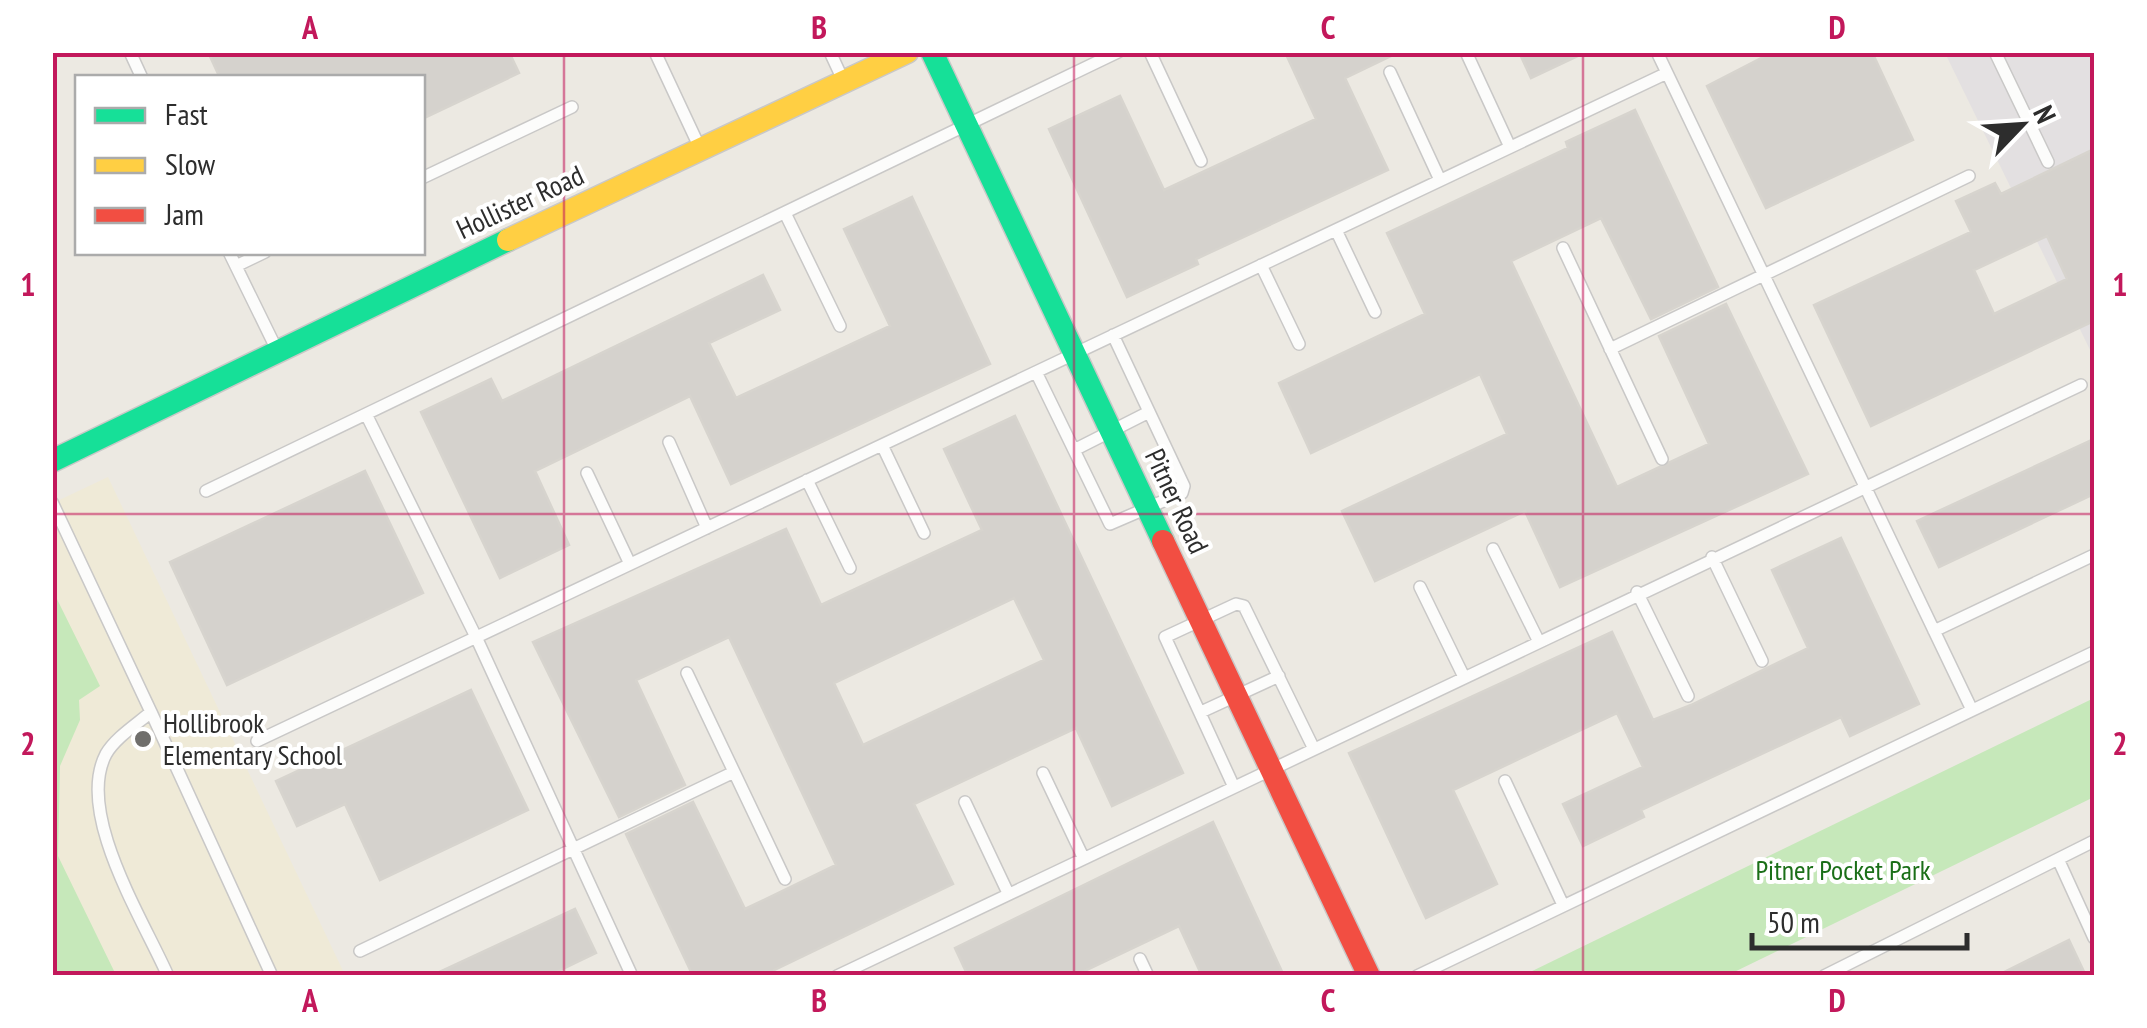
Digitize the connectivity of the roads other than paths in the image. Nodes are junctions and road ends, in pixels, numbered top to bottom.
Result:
1 (130, 52) edge
2 (655, 52) edge
3 (830, 52) edge
4 (907, 52) edge
5 (932, 52) edge
6 (1118, 52) edge
7 (1150, 52) edge
8 (1466, 52) edge
9 (1998, 53) edge
10 (1662, 54) edge
11 (1390, 72) dead end
12 (1668, 73) junction
13 (141, 75) edge
14 (844, 82) junction
15 (572, 107) dead end
16 (966, 125) junction
17 (1510, 147) junction
18 (701, 150) junction
19 (1201, 161) dead end
20 (2048, 162) dead end
21 (1969, 176) dead end
22 (425, 177) edge
23 (1440, 180) junction
24 (785, 212) junction
25 (1336, 230) junction
26 (1563, 248) dead end
27 (230, 255) edge
28 (258, 255) edge
29 (1261, 265) junction
30 (236, 266) junction
31 (1764, 275) junction
32 (1375, 312) dead end
33 (840, 326) dead end
34 (1113, 336) junction
35 (1299, 344) dead end
36 (1610, 349) junction
37 (277, 350) junction
38 (1074, 354) junction
39 (1036, 372) junction
40 (2081, 385) dead end
41 (1149, 412) junction
42 (366, 414) junction
43 (1111, 431) junction
44 (668, 442) dead end
45 (882, 445) junction
46 (1074, 450) junction
47 (1662, 458) dead end
48 (52, 461) edge
49 (587, 473) dead end
50 (808, 480) junction
51 (1864, 484) junction
52 (206, 491) dead end
53 (52, 502) edge
54 (1147, 508) junction
55 (708, 528) junction
56 (924, 533) dead end
57 (1493, 549) dead end
58 (2094, 554) edge
59 (1712, 557) junction
60 (630, 564) junction
61 (850, 568) dead end
62 (1420, 586) dead end
63 (1637, 592) junction
64 (1200, 620) junction
65 (1934, 631) junction
66 (476, 637) junction
67 (1538, 640) junction
68 (2094, 652) edge
69 (1762, 660) dead end
70 (687, 673) dead end
71 (1463, 675) junction
72 (1279, 676) junction
73 (1236, 696) junction
74 (1688, 696) dead end
75 (1972, 710) junction
76 (151, 712) junction
77 (1201, 712) junction
78 (258, 741) dead end
79 (1313, 747) junction
80 (1270, 767) junction
81 (734, 772) junction
82 (1042, 773) dead end
83 (1505, 781) dead end
84 (1233, 785) junction
85 (965, 802) dead end
86 (2094, 841) edge
87 (573, 848) junction
88 (1083, 857) junction
89 (2058, 859) junction
90 (785, 878) dead end
91 (1008, 893) junction
92 (1563, 905) junction
93 (2094, 938) edge
94 (360, 952) dead end
95 (1140, 959) dead end
96 (168, 976) edge
97 (272, 976) edge
98 (632, 976) edge
99 (836, 976) edge
100 (1148, 976) edge
101 (1370, 976) edge
102 (1416, 976) edge
103 (1824, 976) edge

1 - 13 lane
2 - 18 lane
3 - 14 lane
4 - 14 street, Hollister Road
5 - 16 street, Pitner Road
6 - 16 lane
7 - 19 lane
8 - 17 lane
9 - 20 lane
10 - 12 lane
11 - 23 lane
12 - 17 lane
12 - 31 lane
14 - 18 street, Hollister Road
15 - 22 lane
16 - 24 lane
16 - 38 street, Pitner Road
17 - 23 lane
18 - 37 street, Hollister Road
21 - 31 lane
23 - 25 lane
24 - 33 lane
24 - 42 lane
25 - 29 lane
25 - 32 lane
26 - 36 lane
27 - 30 lane
28 - 30 lane
29 - 34 lane
29 - 35 lane
30 - 37 lane
31 - 36 lane
31 - 51 lane
34 - 38 lane
34 - 41 lane
36 - 47 lane
37 - 48 street, Hollister Road
38 - 39 lane
38 - 43 street, Pitner Road
39 - 45 lane
39 - 46 lane
40 - 51 lane
41 - 43 lane
41 - 54 lane
42 - 52 lane
42 - 66 lane
43 - 46 lane
43 - 54 street, Pitner Road
44 - 55 lane
45 - 50 lane
45 - 56 lane
46 - 54 lane
49 - 60 lane
50 - 55 lane
50 - 61 lane
51 - 59 lane
51 - 65 lane
53 - 76 lane
54 - 64 street, Pitner Road
55 - 60 lane
57 - 67 lane
58 - 65 lane
59 - 63 lane
59 - 69 lane
60 - 66 lane
62 - 71 lane
63 - 67 lane
63 - 74 lane
64 - 72 lane
64 - 73 street, Pitner Road
64 - 77 lane
65 - 75 lane
66 - 78 lane
66 - 87 lane
67 - 71 lane
68 - 75 lane
70 - 81 lane
71 - 79 lane
72 - 73 lane
72 - 79 lane
73 - 77 lane
73 - 80 street, Pitner Road
75 - 92 lane
76 - 96 lane
76 - 97 lane
77 - 84 lane
79 - 80 lane
80 - 84 lane
80 - 101 street, Pitner Road
81 - 87 lane
81 - 90 lane
82 - 88 lane
83 - 92 lane
84 - 88 lane
85 - 91 lane
86 - 89 lane
87 - 94 lane
87 - 98 lane
88 - 91 lane
89 - 93 lane
89 - 103 lane
91 - 99 lane
92 - 102 lane
95 - 100 lane

